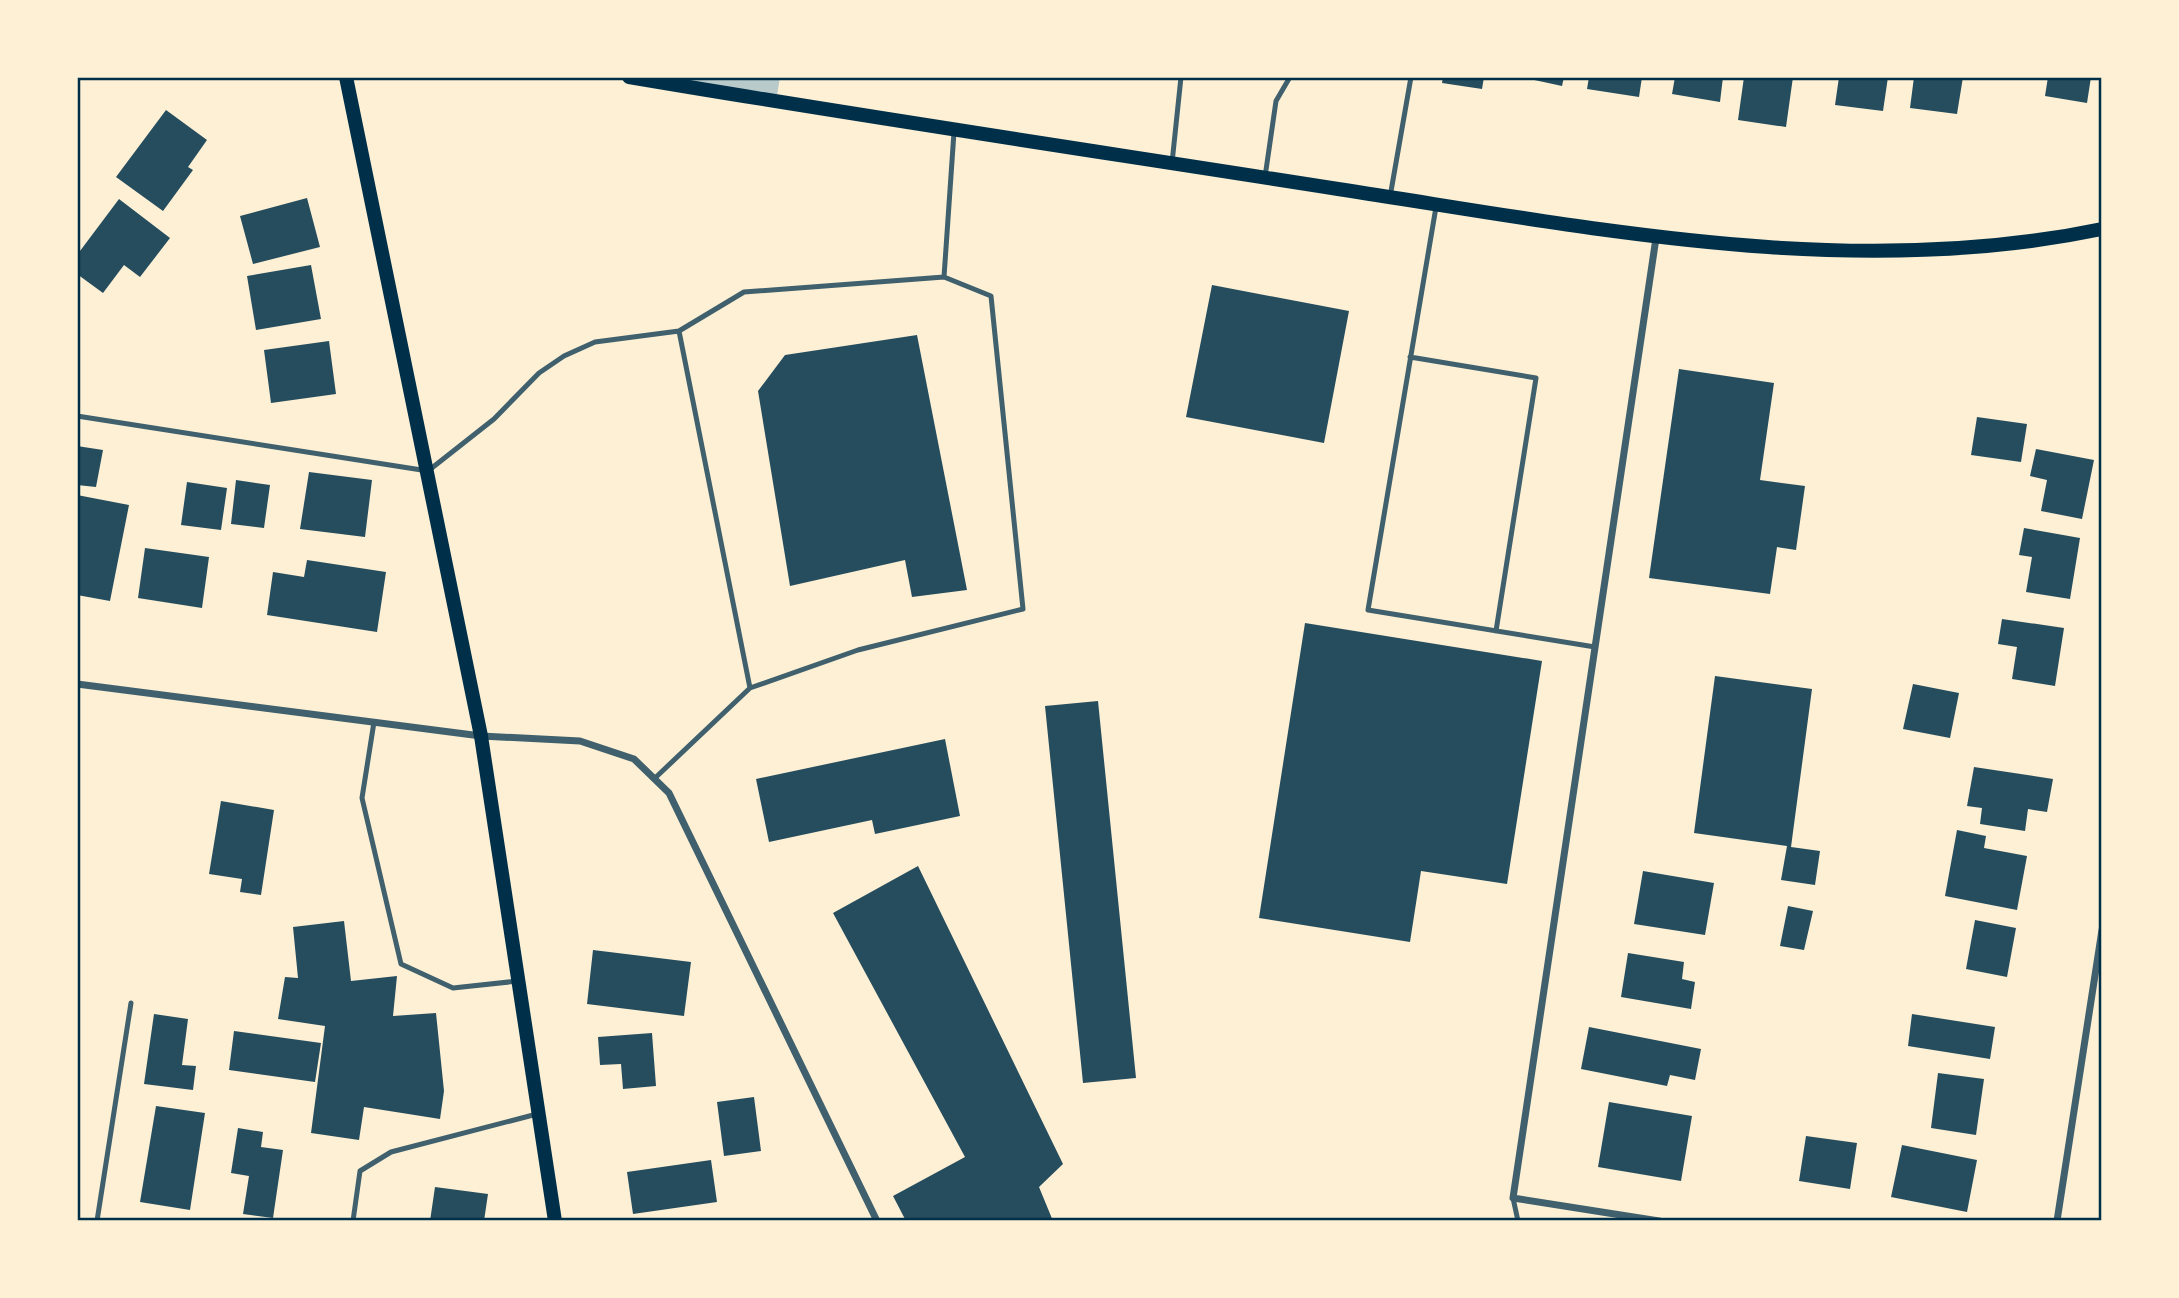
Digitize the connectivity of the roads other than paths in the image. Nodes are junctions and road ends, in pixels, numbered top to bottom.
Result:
1 (346, 77) edge
2 (629, 77) edge
3 (1181, 77) edge
4 (1290, 77) edge
5 (1411, 77) edge
6 (954, 129) junction
7 (1172, 163) junction
8 (1265, 177) junction
9 (1390, 197) junction
10 (1437, 204) junction
11 (2102, 229) edge
12 (1656, 238) junction
13 (944, 277) junction
14 (678, 331) junction
15 (1410, 357) junction
16 (77, 416) edge
17 (428, 471) junction
18 (1496, 631) junction
19 (1595, 647) junction
20 (77, 684) edge
21 (750, 688) junction
22 (374, 722) junction
23 (481, 736) junction
24 (654, 779) junction
25 (2102, 930) edge
26 (518, 981) junction
27 (131, 1003) dead end
28 (539, 1114) junction
29 (1513, 1198) junction
30 (97, 1221) edge
31 (353, 1221) edge
32 (555, 1221) edge
33 (877, 1221) edge
34 (1518, 1221) edge
35 (1659, 1221) edge
36 (2057, 1221) edge

1 - 17 main road
2 - 6 main road
3 - 7 lane
4 - 8 lane
5 - 9 lane
6 - 7 main road
6 - 13 lane
7 - 8 main road
8 - 9 main road
9 - 10 main road
10 - 12 main road
10 - 15 lane
11 - 12 main road
12 - 19 street
13 - 14 lane
13 - 21 lane
14 - 17 lane
14 - 21 lane
15 - 18 lane
15 - 18 lane
16 - 17 lane
17 - 23 main road
18 - 19 lane
19 - 29 street
20 - 22 street
21 - 24 lane
22 - 23 street
22 - 26 lane
23 - 24 street
23 - 26 main road
24 - 33 street
25 - 36 street
26 - 28 main road
27 - 30 lane
28 - 31 lane
28 - 32 main road
29 - 34 lane
29 - 35 street

